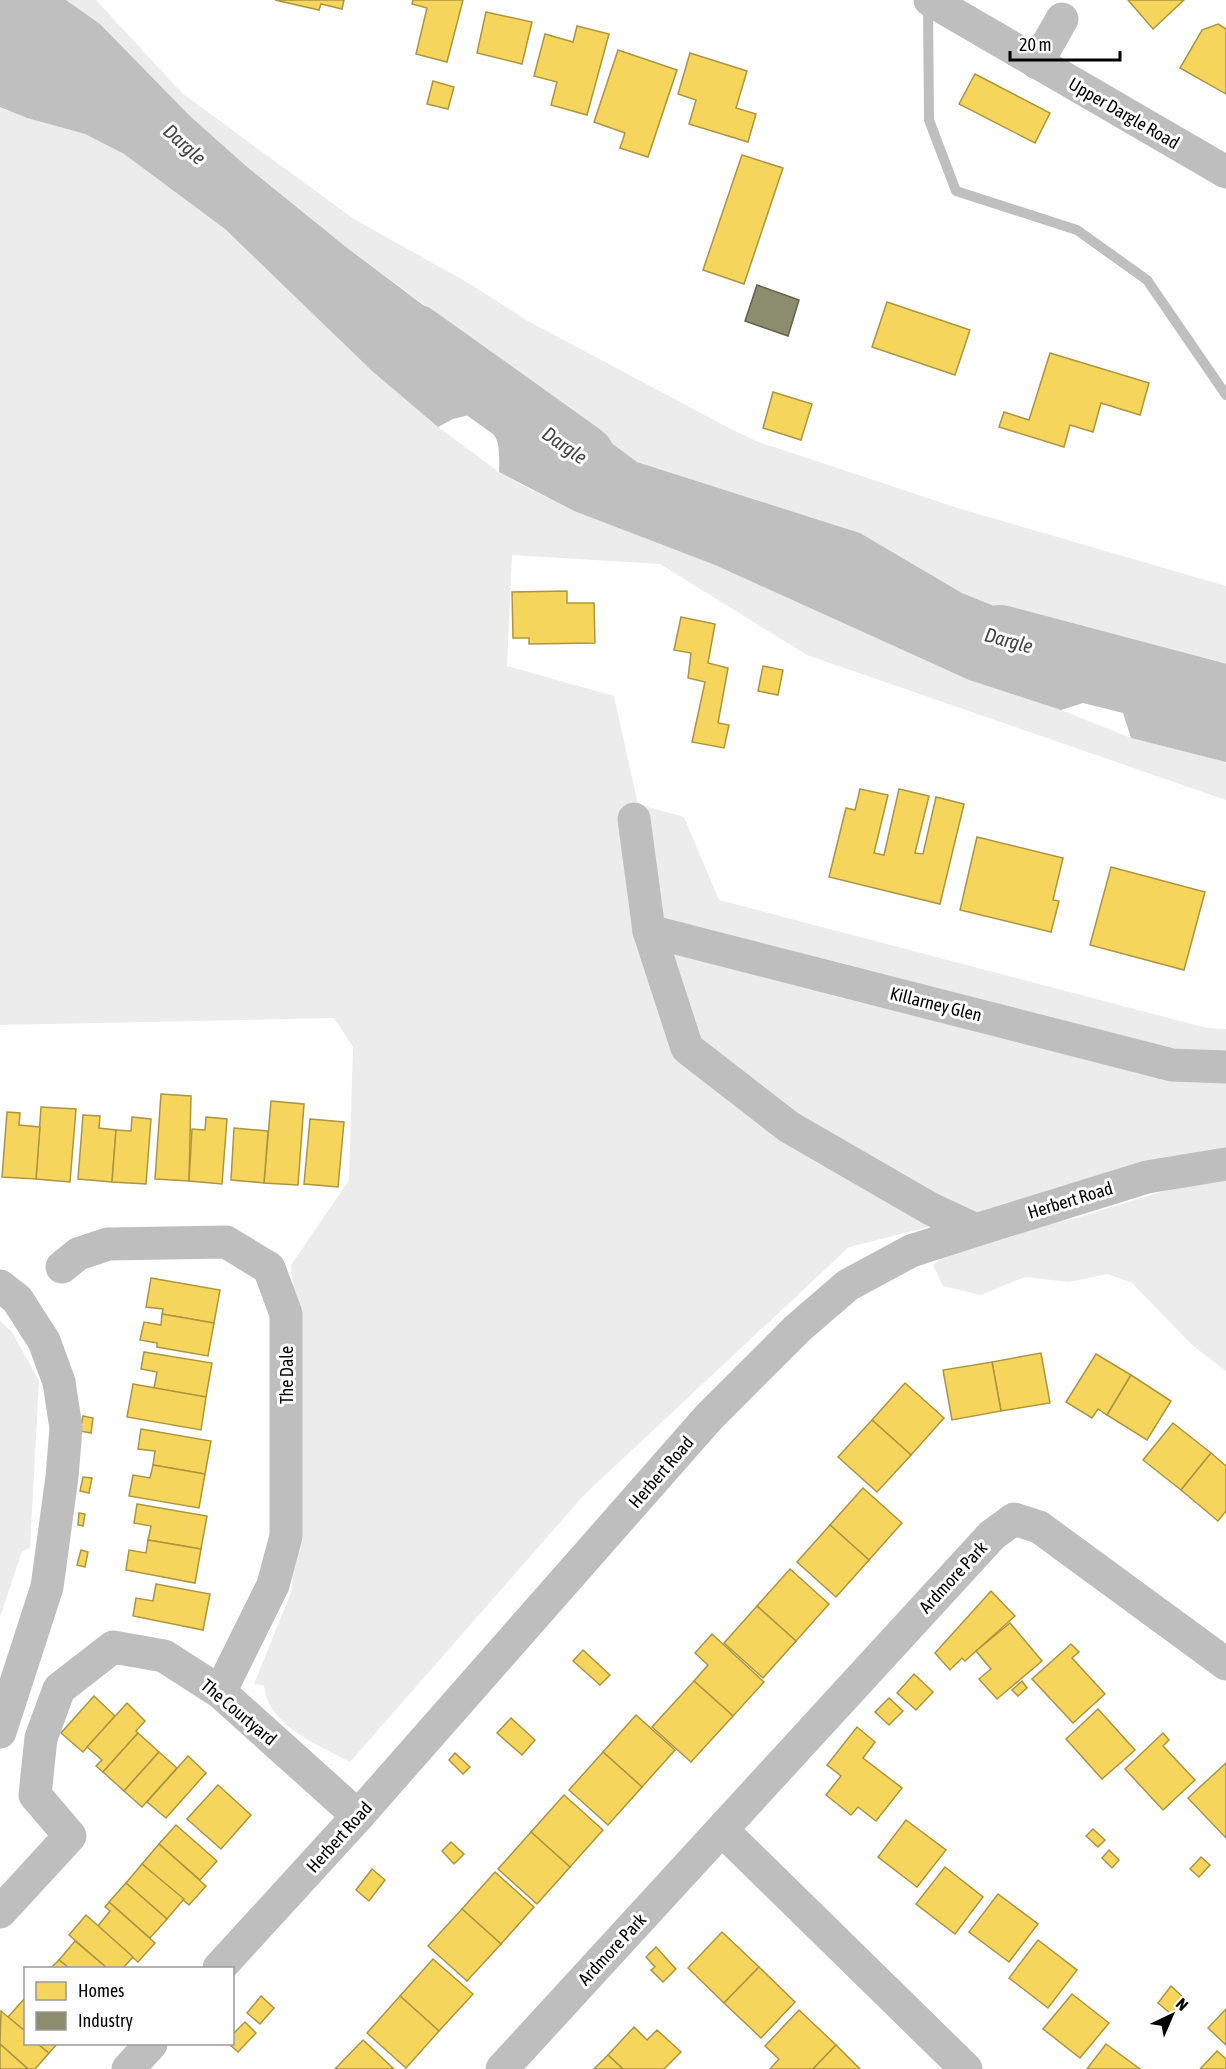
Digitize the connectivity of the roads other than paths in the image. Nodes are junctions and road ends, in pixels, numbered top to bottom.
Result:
1 (938, 5) edge
2 (1062, 19) dead end
3 (1037, 63) junction
4 (1226, 172) edge
5 (634, 819) dead end
6 (649, 931) junction
7 (1226, 1067) edge
8 (1226, 1164) edge
9 (976, 1230) junction
10 (62, 1267) dead end
11 (0, 1286) edge
12 (1226, 1664) edge
13 (220, 1692) junction
14 (0, 1732) edge
15 (358, 1816) junction
16 (722, 1830) junction
17 (0, 1912) edge
18 (220, 1967) edge
19 (149, 2045) edge
20 (128, 2069) edge
21 (502, 2069) edge
22 (966, 2069) edge

1 - 3 street, Upper Dargle Road
2 - 3 street
3 - 4 street, Upper Dargle Road
5 - 6 street
6 - 7 street, Killarney Glen
6 - 9 street
8 - 9 street, Herbert Road
9 - 15 street, Herbert Road
10 - 13 street, The Dale
11 - 14 street
12 - 16 street, Ardmore Park
13 - 15 street, The Courtyard
13 - 17 street, The Courtyard
15 - 18 street, Herbert Road
16 - 21 street, Ardmore Park
16 - 22 street
19 - 20 street

